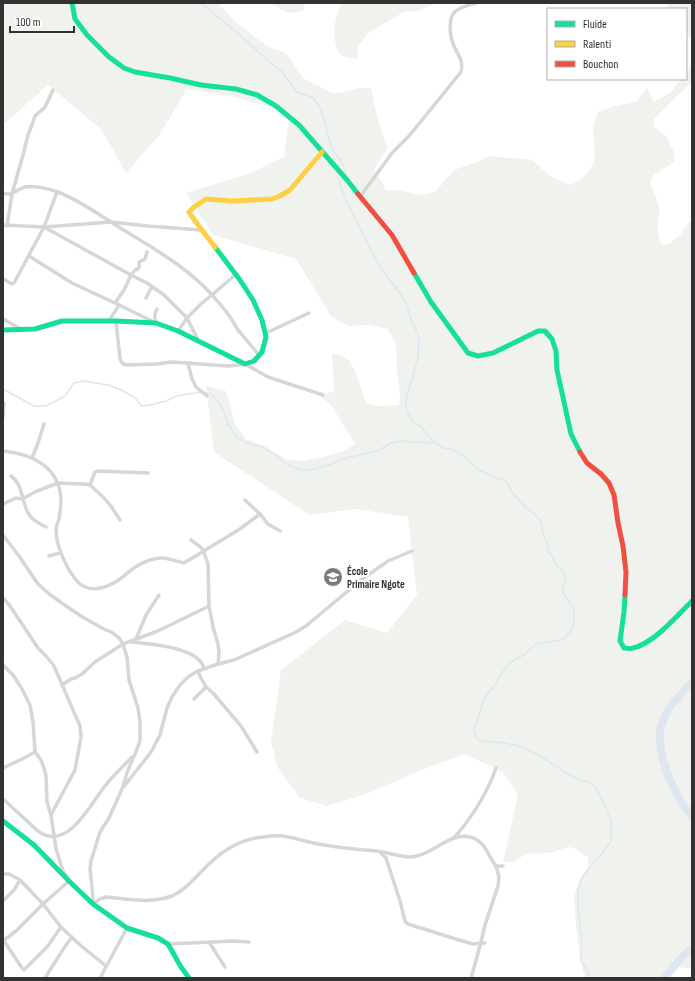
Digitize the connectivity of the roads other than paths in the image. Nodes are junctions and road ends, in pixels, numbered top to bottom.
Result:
1 (72, 3) edge
2 (476, 3) edge
3 (53, 90) dead end
4 (322, 152) junction
5 (57, 192) junction
6 (3, 193) edge
7 (12, 194) junction
8 (360, 196) junction
9 (111, 222) junction
10 (5, 226) edge
11 (44, 227) junction
12 (201, 230) junction
13 (147, 252) dead end
14 (29, 256) junction
15 (131, 275) junction
16 (235, 275) junction
17 (3, 279) edge
18 (153, 287) junction
19 (212, 295) junction
20 (146, 298) dead end
21 (117, 304) junction
22 (157, 309) dead end
23 (309, 313) dead end
24 (187, 318) junction
25 (3, 319) edge
26 (109, 321) junction
27 (116, 321) junction
28 (156, 323) junction
29 (3, 330) edge
30 (22, 330) junction
31 (178, 331) junction
32 (266, 333) junction
33 (199, 341) junction
34 (259, 355) junction
35 (188, 363) junction
36 (245, 364) junction
37 (323, 395) dead end
38 (207, 396) dead end
39 (4, 403) dead end
40 (3, 418) edge
41 (44, 424) dead end
42 (3, 451) edge
43 (32, 458) junction
44 (148, 473) dead end
45 (11, 476) dead end
46 (58, 483) junction
47 (90, 485) junction
48 (22, 498) junction
49 (245, 500) dead end
50 (3, 504) edge
51 (260, 514) junction
52 (120, 520) dead end
53 (46, 527) dead end
54 (280, 531) dead end
55 (3, 535) edge
56 (191, 540) dead end
57 (203, 550) junction
58 (412, 551) dead end
59 (60, 553) junction
60 (48, 556) dead end
61 (159, 595) dead end
62 (3, 598) edge
63 (692, 601) edge
64 (209, 606) junction
65 (136, 640) junction
66 (131, 642) junction
67 (123, 644) junction
68 (218, 664) junction
69 (3, 665) edge
70 (204, 669) junction
71 (198, 671) junction
72 (62, 685) junction
73 (206, 687) junction
74 (194, 699) dead end
75 (35, 752) junction
76 (257, 752) dead end
77 (135, 754) junction
78 (3, 768) edge
79 (496, 768) dead end
80 (122, 789) junction
81 (3, 799) edge
82 (51, 815) junction
83 (3, 821) edge
84 (55, 837) junction
85 (454, 838) junction
86 (379, 852) junction
87 (496, 866) junction
88 (503, 866) dead end
89 (3, 874) edge
90 (20, 880) junction
91 (69, 881) junction
92 (3, 901) edge
93 (43, 904) junction
94 (93, 904) junction
95 (61, 927) junction
96 (127, 928) junction
97 (72, 937) junction
98 (3, 941) edge
99 (209, 942) junction
100 (249, 942) dead end
101 (483, 943) junction
102 (168, 944) junction
103 (106, 966) junction
104 (224, 967) dead end
105 (46, 978) edge
106 (100, 978) edge
107 (189, 978) edge
108 (470, 978) edge

1 - 4 street
2 - 8 street
3 - 7 street
4 - 8 street
4 - 12 street
5 - 7 street
5 - 9 street
5 - 11 street
6 - 7 street
7 - 10 street
8 - 63 street
9 - 11 street
9 - 12 street
9 - 19 street
10 - 11 street
11 - 14 street
11 - 15 street
12 - 16 street
13 - 15 street
14 - 17 street
14 - 21 street
15 - 18 street
15 - 21 street
16 - 19 street
16 - 32 street
18 - 20 street
18 - 24 street
19 - 24 street
19 - 34 street
21 - 26 street
21 - 28 street
22 - 28 street
23 - 32 street
24 - 31 street
24 - 33 street
25 - 30 street
26 - 27 street
26 - 30 street
27 - 28 street
27 - 35 street
28 - 31 street
29 - 30 street
31 - 33 street
32 - 34 street
33 - 36 street
34 - 36 street
35 - 36 street
35 - 38 street
36 - 37 street
39 - 40 street
41 - 43 street
42 - 43 street
43 - 46 street
44 - 47 street
45 - 48 street
46 - 47 street
46 - 48 street
46 - 59 street
47 - 52 street
48 - 50 street
48 - 53 street
49 - 51 street
51 - 54 street
51 - 57 street
55 - 67 street
56 - 57 street
57 - 59 street
57 - 64 street
58 - 68 street
59 - 60 street
61 - 65 street
62 - 72 street
64 - 65 street
64 - 68 street
65 - 66 street
66 - 67 street
66 - 70 street
67 - 72 street
67 - 77 street
68 - 70 street
69 - 75 street
70 - 71 street
71 - 73 street
71 - 80 street
72 - 82 street
73 - 74 street
73 - 76 street
75 - 78 street
75 - 82 street
77 - 80 street
77 - 84 street
79 - 85 street
80 - 94 street
81 - 84 street
82 - 84 street
83 - 91 street
84 - 91 street
85 - 86 street
85 - 87 street
86 - 94 street
86 - 101 street
87 - 88 street
87 - 101 street
89 - 90 street
90 - 92 street
90 - 93 street
91 - 93 street
91 - 94 street
93 - 95 street
93 - 98 street
94 - 96 street
95 - 97 street
95 - 98 street
96 - 102 street
96 - 103 street
97 - 103 street
97 - 105 street
99 - 100 street
99 - 102 street
99 - 104 street
101 - 108 street
102 - 107 street
103 - 106 street

